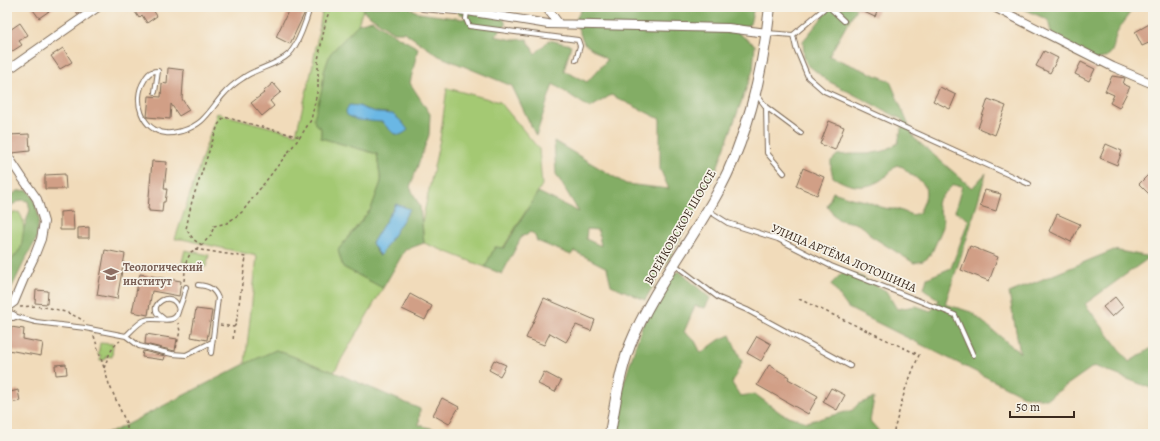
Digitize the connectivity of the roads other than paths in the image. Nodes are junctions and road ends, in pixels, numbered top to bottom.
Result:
1 (98, 7) edge
2 (310, 7) edge
3 (423, 7) edge
4 (546, 7) edge
5 (770, 7) edge
6 (827, 7) edge
7 (994, 7) edge
8 (467, 11) junction
9 (844, 21) dead end
10 (559, 24) junction
11 (767, 33) junction
12 (793, 35) junction
13 (576, 60) dead end
14 (7, 70) edge
15 (1153, 84) edge
16 (155, 92) dead end
17 (755, 93) junction
18 (766, 107) junction
19 (801, 133) dead end
20 (7, 155) edge
21 (784, 173) dead end
22 (1029, 184) dead end
23 (707, 210) junction
24 (674, 264) junction
25 (198, 285) dead end
26 (186, 286) road end
27 (178, 310) junction
28 (11, 311) edge
29 (164, 319) junction
30 (126, 336) junction
31 (212, 342) junction
32 (211, 353) dead end
33 (973, 355) dead end
34 (850, 366) dead end
35 (610, 434) edge

1 - 14 street
2 - 16 lane
3 - 8 street
4 - 10 street
5 - 11 street, ВОЕЙКОВСКОЕ ШОССЕ
6 - 9 lane
6 - 12 lane
7 - 15 street
8 - 10 street
8 - 13 lane
10 - 11 street
11 - 12 lane
11 - 17 street, ВОЕЙКОВСКОЕ ШОССЕ
12 - 22 lane
17 - 18 lane
17 - 23 street, ВОЕЙКОВСКОЕ ШОССЕ
18 - 19 lane
18 - 21 lane
20 - 28 street
23 - 24 street, ВОЕЙКОВСКОЕ ШОССЕ
23 - 33 lane, УЛИЦА АРТЁМА ЛОТОШИНА
24 - 34 lane
24 - 35 street, ВОЕЙКОВСКОЕ ШОССЕ
25 - 31 lane
26 - 27 lane
27 - 29 lane
27 - 29 lane
28 - 30 lane
29 - 30 lane
30 - 31 lane
31 - 32 lane

